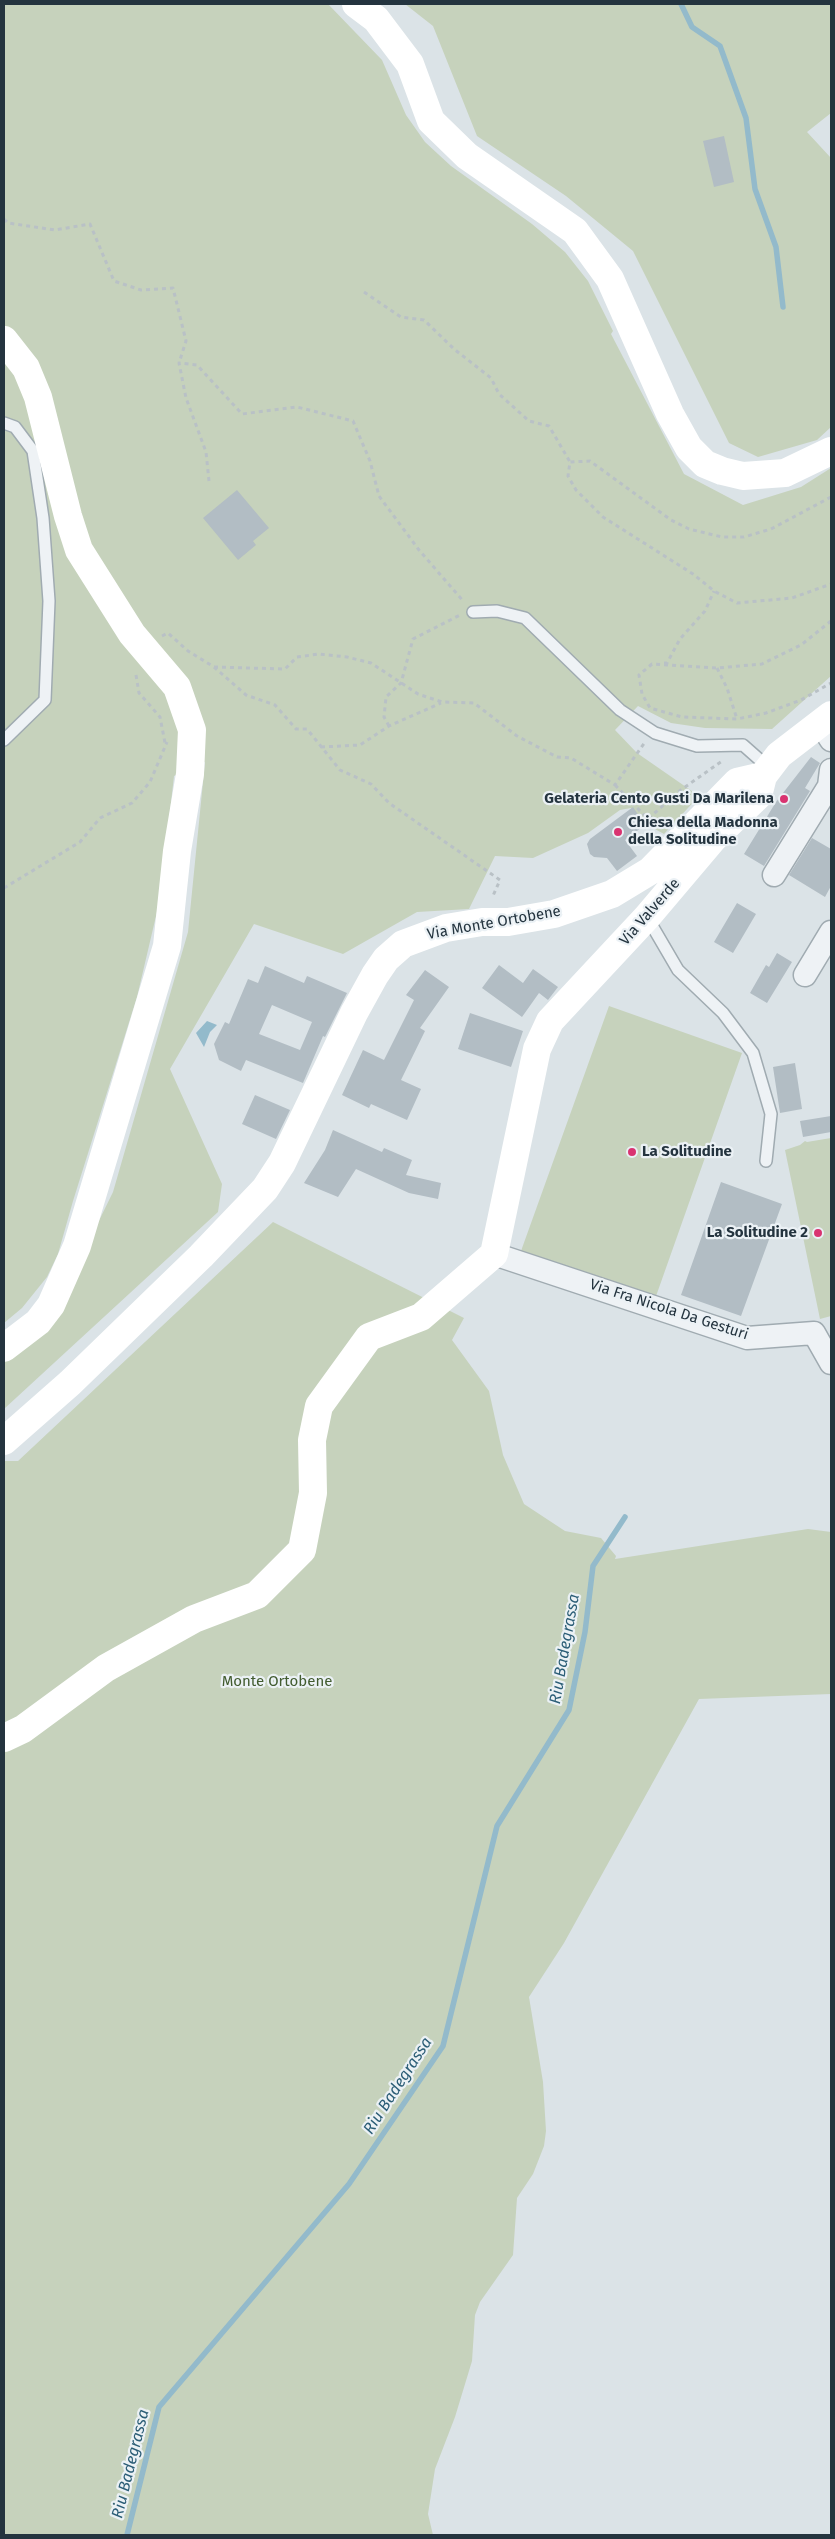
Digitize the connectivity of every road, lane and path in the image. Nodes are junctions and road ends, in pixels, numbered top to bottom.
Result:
1 (356, 4) edge
2 (4, 219) edge
3 (364, 292) dead end
4 (4, 340) edge
5 (179, 363) junction
6 (4, 423) edge
7 (831, 452) edge
8 (570, 462) junction
9 (209, 482) dead end
10 (831, 497) edge
11 (831, 584) edge
12 (714, 592) junction
13 (473, 612) junction
14 (831, 621) edge
15 (159, 637) dead end
16 (652, 664) junction
17 (134, 667) dead end
18 (214, 667) junction
19 (717, 668) junction
20 (401, 683) junction
21 (831, 683) edge
22 (442, 702) junction
23 (737, 719) junction
24 (389, 726) junction
25 (828, 726) edge
26 (655, 733) junction
27 (4, 740) edge
28 (743, 745) junction
29 (320, 747) junction
30 (831, 770) edge
31 (766, 772) junction
32 (615, 785) junction
33 (774, 876) dead end
34 (4, 888) edge
35 (647, 917) junction
36 (482, 922) junction
37 (831, 932) edge
38 (805, 975) dead end
39 (766, 1161) dead end
40 (494, 1254) junction
41 (4, 1348) edge
42 (831, 1363) edge
43 (4, 1440) edge
44 (4, 1738) edge

1 - 7 street
2 - 5 path
3 - 8 path
4 - 41 street
5 - 9 path
5 - 13 path
6 - 27 lane
8 - 10 path
8 - 12 path
11 - 12 path
12 - 16 path
13 - 20 path
13 - 26 lane
14 - 19 path
15 - 18 path
16 - 19 path
16 - 23 path
17 - 34 path
18 - 20 path
18 - 29 path
19 - 23 path
20 - 22 path
20 - 24 path
21 - 23 path
22 - 24 path
22 - 32 path
24 - 29 path
25 - 31 street
26 - 28 lane
26 - 32 path
28 - 31 lane
28 - 32 path
29 - 36 path
30 - 33 street
31 - 35 street, Via Valverde
31 - 36 street, Via Monte Ortobene
35 - 39 lane
35 - 40 street, Via Valverde
36 - 43 street, Via Monte Ortobene
37 - 38 street
40 - 42 street, Via Fra Nicola Da Gesturi
40 - 44 street

